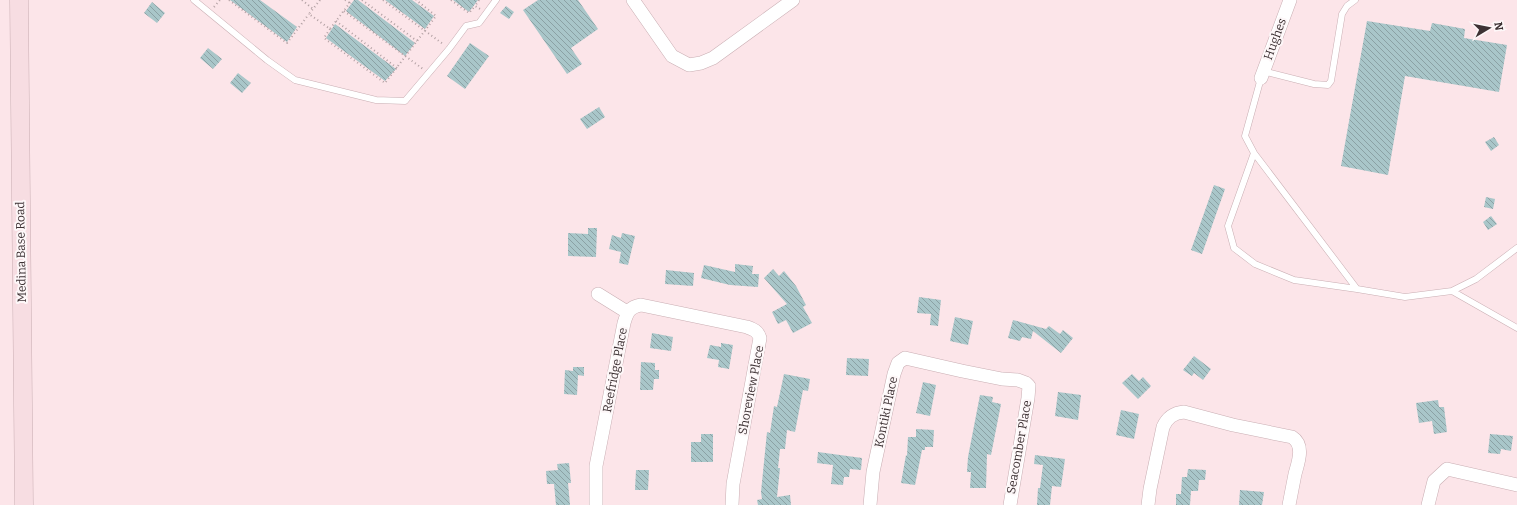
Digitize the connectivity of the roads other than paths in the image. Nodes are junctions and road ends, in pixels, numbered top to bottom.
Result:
1 (18, 0) edge
2 (194, 0) edge
3 (496, 0) edge
4 (633, 0) edge
5 (793, 0) edge
6 (1290, 0) edge
7 (1355, 0) edge
8 (1262, 75) junction
9 (1254, 153) junction
10 (1517, 248) edge
11 (1357, 289) junction
12 (1452, 291) junction
13 (598, 294) dead end
14 (627, 312) junction
15 (702, 318) joint
16 (1517, 328) edge
17 (962, 371) joint
18 (1517, 485) edge
19 (24, 505) edge
20 (596, 505) edge
21 (732, 505) edge
22 (870, 505) edge
23 (1010, 505) edge
24 (1148, 505) edge
25 (1289, 505) edge
26 (1428, 505) edge

1 - 19 street, Medina Base Road
2 - 3 lane
4 - 5 street
6 - 8 street, Hughes
7 - 8 lane
8 - 9 lane
9 - 11 lane
9 - 11 lane
10 - 12 lane
11 - 12 lane
12 - 16 lane
13 - 14 street
14 - 15 street, Reefridge Place
14 - 20 street, Reefridge Place
15 - 21 street, Shoreview Place
17 - 22 street, Kontiki Place
17 - 23 street, Seacomber Place
18 - 26 street
24 - 25 street

